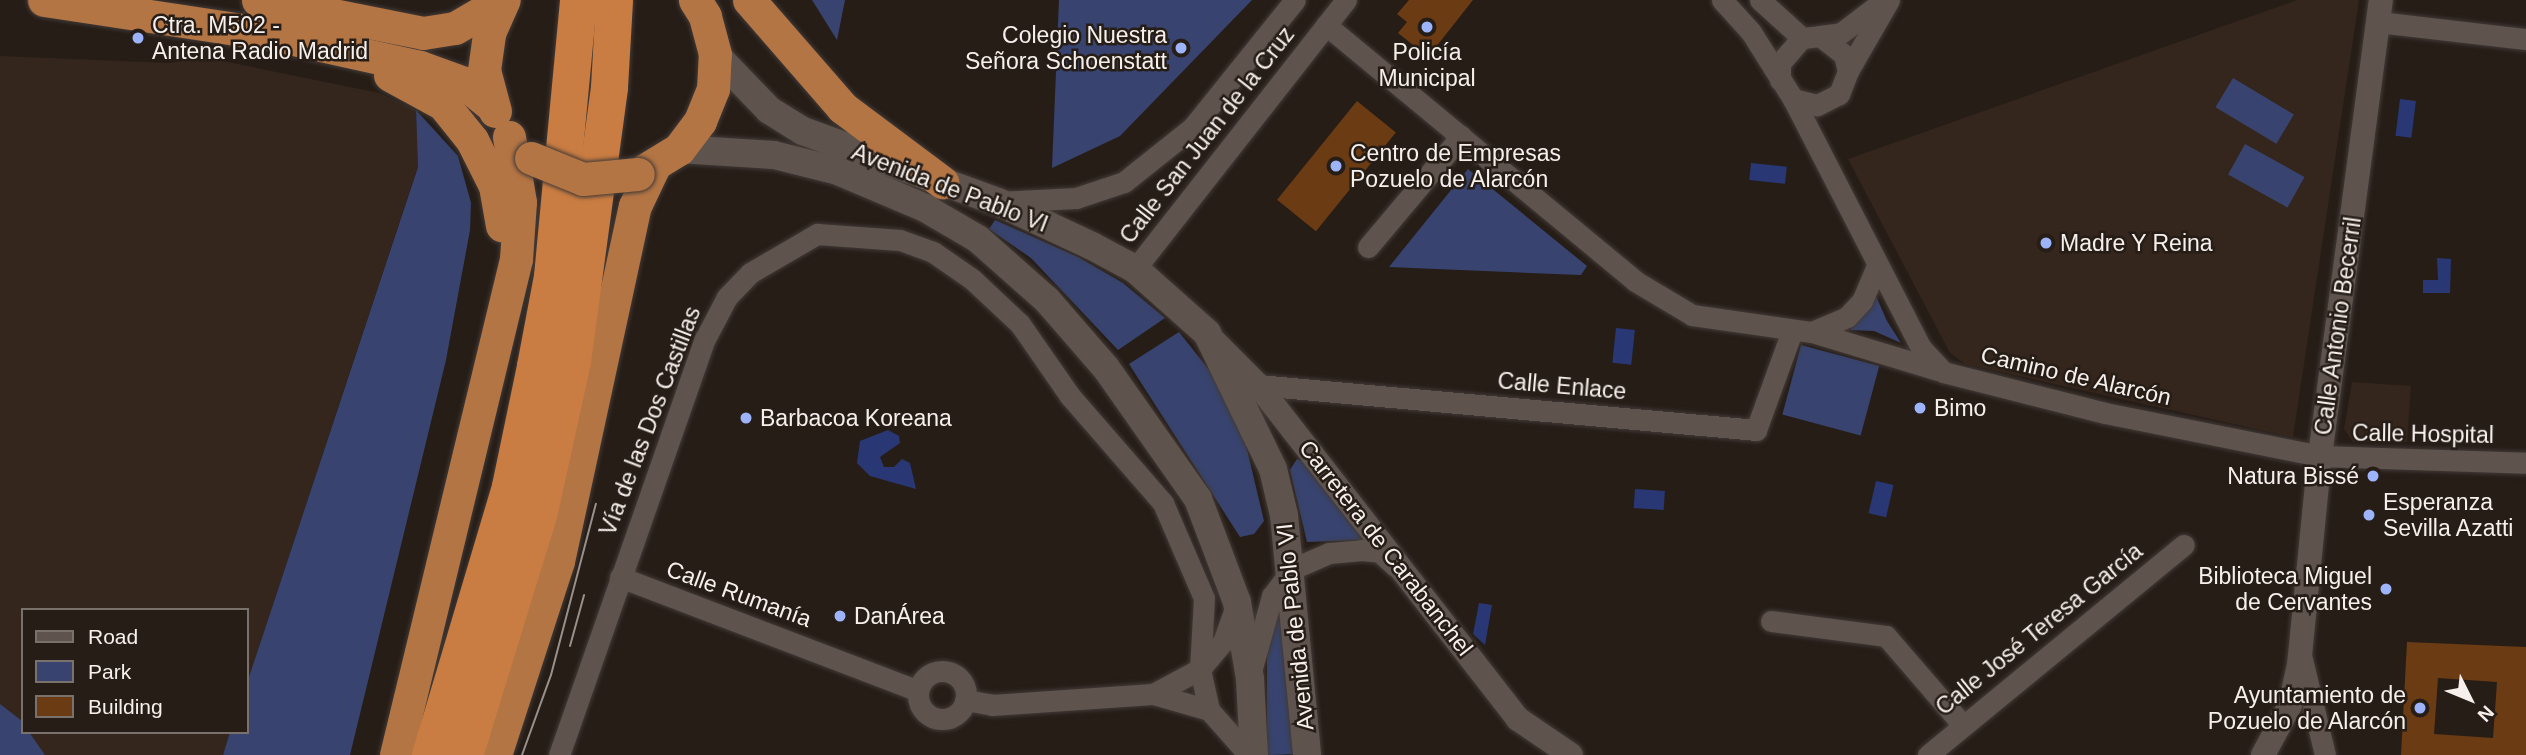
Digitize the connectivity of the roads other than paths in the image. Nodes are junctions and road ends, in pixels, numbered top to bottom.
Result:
1 (44, 0) edge
2 (258, 0) edge
3 (503, 0) edge
4 (578, 0) edge
5 (614, 0) edge
6 (695, 0) edge
7 (749, 0) edge
8 (1295, 0) edge
9 (1346, 0) edge
10 (1722, 0) edge
11 (1760, 0) edge
12 (1886, 0) edge
13 (2379, 11) edge
14 (1326, 25) junction
15 (275, 35) junction
16 (1811, 37) junction
17 (2526, 39) edge
18 (715, 54) junction
19 (1848, 71) junction
20 (1780, 80) junction
21 (1793, 99) junction
22 (492, 106) junction
23 (1461, 136) junction
24 (520, 147) junction
25 (657, 163) junction
26 (942, 182) junction
27 (998, 202) junction
28 (1368, 247) dead end
29 (1877, 265) junction
30 (1135, 269) junction
31 (506, 311) junction
32 (1802, 332) junction
33 (1206, 333) junction
34 (1943, 372) junction
35 (1258, 385) junction
36 (2320, 456) junction
37 (2526, 463) edge
38 (2184, 545) dead end
39 (1292, 569) junction
40 (620, 578) junction
41 (1415, 583) junction
42 (1237, 602) junction
43 (1771, 621) dead end
44 (2301, 653) junction
45 (1200, 669) junction
46 (1250, 679) junction
47 (918, 691) junction
48 (1153, 694) junction
49 (965, 700) junction
50 (1209, 710) junction
51 (1962, 724) junction
52 (396, 755) edge
53 (430, 755) edge
54 (464, 755) edge
55 (495, 755) edge
56 (559, 755) edge
57 (1251, 755) edge
58 (1307, 755) edge
59 (1571, 755) edge
60 (1928, 755) edge
61 (2263, 755) edge
62 (2325, 755) edge

1 - 15 highway
2 - 3 highway
3 - 22 highway
4 - 53 highway
5 - 54 highway
6 - 18 highway
7 - 26 highway
8 - 27 street, Calle San Juan de la Cruz
9 - 14 street, Calle San Juan de la Cruz
10 - 20 street
11 - 16 street
12 - 16 street
12 - 19 street
13 - 17 street
13 - 36 street, Calle Antonio Becerril
14 - 23 street, Camino de Alarcón
14 - 30 street, Calle San Juan de la Cruz
15 - 22 highway
15 - 31 highway
16 - 19 street
16 - 20 street
18 - 25 highway
18 - 26 main road, Avenida de Pablo VI
19 - 21 street
20 - 21 street
21 - 29 street
22 - 24 highway
23 - 28 street
23 - 32 street, Camino de Alarcón
24 - 25 highway, bridge
24 - 31 highway
25 - 42 main road, Avenida de Pablo VI
25 - 55 highway
26 - 27 main road, Avenida de Pablo VI
27 - 30 main road, Avenida de Pablo VI
29 - 32 street
29 - 34 street
30 - 33 main road, Avenida de Pablo VI
31 - 52 highway
32 - 34 street, Camino de Alarcón
32 - 35 street, Calle Enlace
33 - 35 street, Carretera de Carabanchel
33 - 39 main road, Avenida de Pablo VI
34 - 36 street, Camino de Alarcón
35 - 41 street, Carretera de Carabanchel
36 - 37 street, Calle Hospital
36 - 44 street, Calle Antonio Becerril
38 - 51 street, Calle José Teresa García
39 - 41 street
39 - 46 street
39 - 58 main road, Avenida de Pablo VI
40 - 45 street, Vía de las Dos Castillas
40 - 47 street, Calle Rumanía
40 - 56 street, Vía de las Dos Castillas
41 - 59 street, Carretera de Carabanchel
42 - 45 street
42 - 46 main road, Avenida de Pablo VI
43 - 51 street
44 - 61 street, Calle Antonio Becerril
44 - 62 street, Calle Antonio Becerril
45 - 48 street
45 - 50 street, Vía de las Dos Castillas
46 - 57 main road, Avenida de Pablo VI
47 - 49 street
47 - 49 street
48 - 49 street
48 - 50 street
50 - 57 street, Vía de las Dos Castillas
51 - 60 street, Calle José Teresa García

